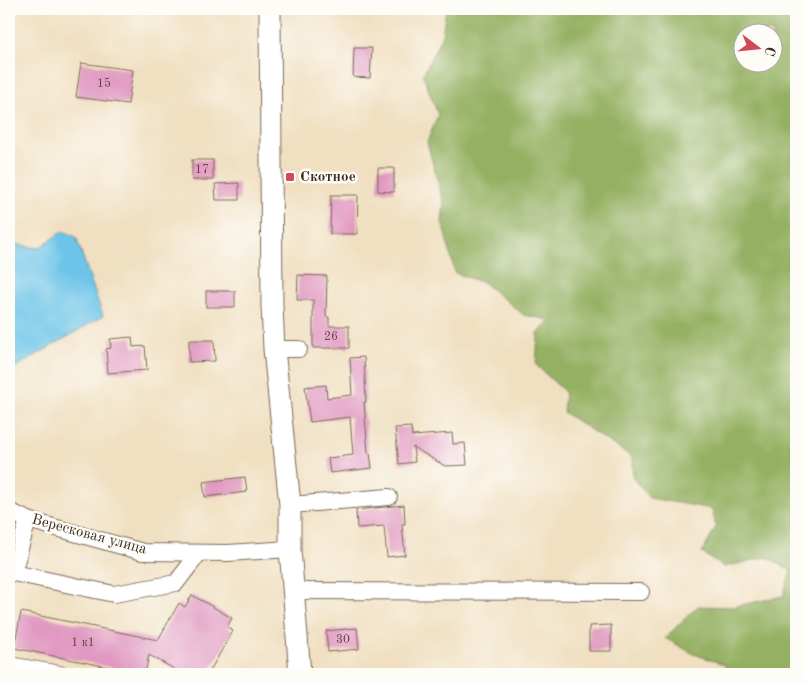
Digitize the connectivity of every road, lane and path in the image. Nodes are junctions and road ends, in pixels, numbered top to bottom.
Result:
1 (270, 9) edge
2 (299, 349) dead end
3 (274, 350) junction
4 (389, 498) dead end
5 (290, 505) junction
6 (9, 511) edge
7 (28, 520) junction
8 (290, 549) junction
9 (199, 553) junction
10 (11, 572) edge
11 (294, 591) junction
12 (641, 592) dead end
13 (9, 665) edge
14 (60, 674) edge
15 (300, 674) edge

1 - 3 main road
2 - 3 street
3 - 5 main road
4 - 5 street
5 - 8 main road
6 - 7 street, Вересковая улица
7 - 9 street, Вересковая улица
7 - 10 street
8 - 9 street, Вересковая улица
8 - 11 main road
9 - 10 street
11 - 12 street
11 - 15 main road
13 - 14 street

